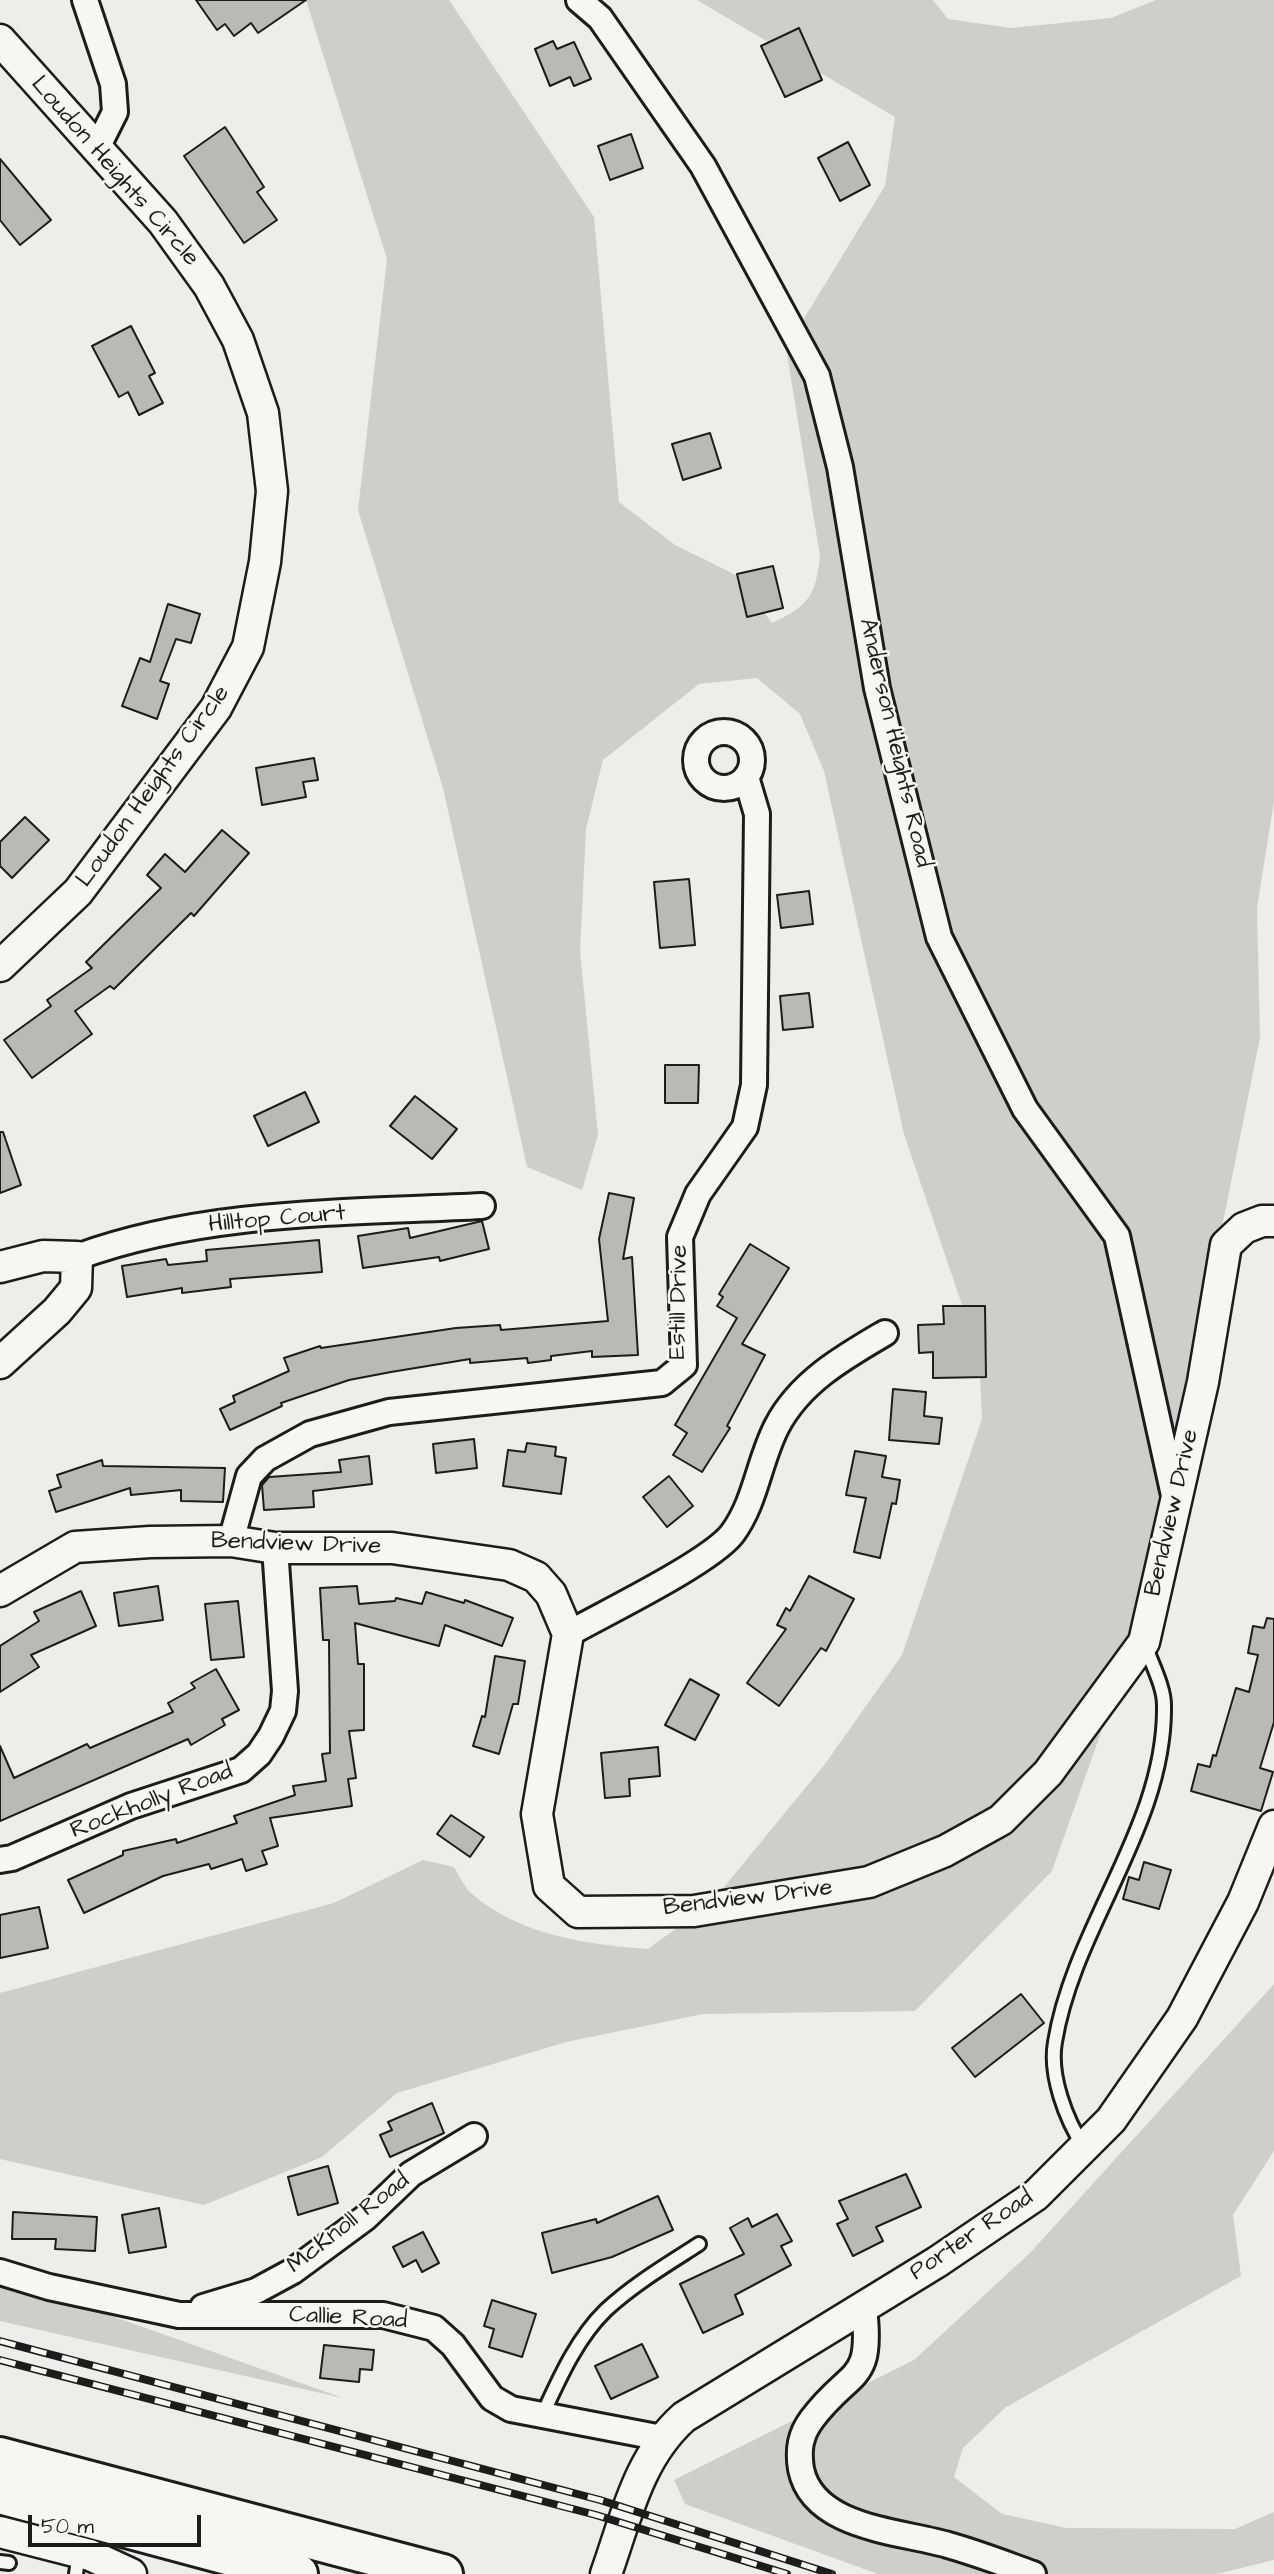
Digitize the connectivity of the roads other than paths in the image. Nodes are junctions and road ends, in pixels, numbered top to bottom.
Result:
1 (85, 0) edge
2 (579, 0) edge
3 (0, 40) edge
4 (97, 148) junction
5 (746, 777) dead end
6 (0, 966) edge
7 (482, 1206) dead end
8 (1274, 1222) edge
9 (77, 1257) junction
10 (0, 1268) edge
11 (885, 1333) dead end
12 (0, 1363) edge
13 (1175, 1503) junction
14 (231, 1541) junction
15 (275, 1548) junction
16 (0, 1591) edge
17 (568, 1634) junction
18 (1144, 1642) junction
19 (1274, 1826) edge
20 (0, 1860) edge
21 (474, 2136) dead end
22 (1084, 2147) junction
23 (699, 2244) dead end
24 (0, 2272) edge
25 (864, 2308) junction
26 (179, 2315) junction
27 (541, 2416) junction
28 (662, 2438) junction
29 (0, 2457) edge
30 (0, 2494) edge
31 (0, 2532) edge
32 (77, 2563) edge
33 (131, 2574) edge
34 (298, 2574) edge
35 (443, 2574) edge
36 (606, 2574) edge
37 (1034, 2574) edge

1 - 4 street
2 - 13 street, Anderson Heights Road
3 - 4 street, Loudon Heights Circle
4 - 6 street, Loudon Heights Circle
5 - 14 street, Estill Drive
7 - 9 street, Hilltop Court
8 - 13 street, Bendview Drive
9 - 10 street
9 - 12 street
11 - 17 street
13 - 18 street, Bendview Drive
14 - 15 street, Bendview Drive
14 - 16 street, Bendview Drive
15 - 17 street, Bendview Drive
15 - 20 street, Rockholly Road
17 - 18 street, Bendview Drive
18 - 22 lane
19 - 22 street, Porter Road
21 - 26 street, McKnoll Road
22 - 25 street, Porter Road
23 - 27 lane
24 - 26 street, Callie Road
25 - 28 street, Porter Road
25 - 37 street
26 - 27 street, Callie Road
27 - 28 street, Callie Road
28 - 36 street, Porter Road
29 - 35 main road
30 - 34 main road
31 - 32 street
32 - 33 street

